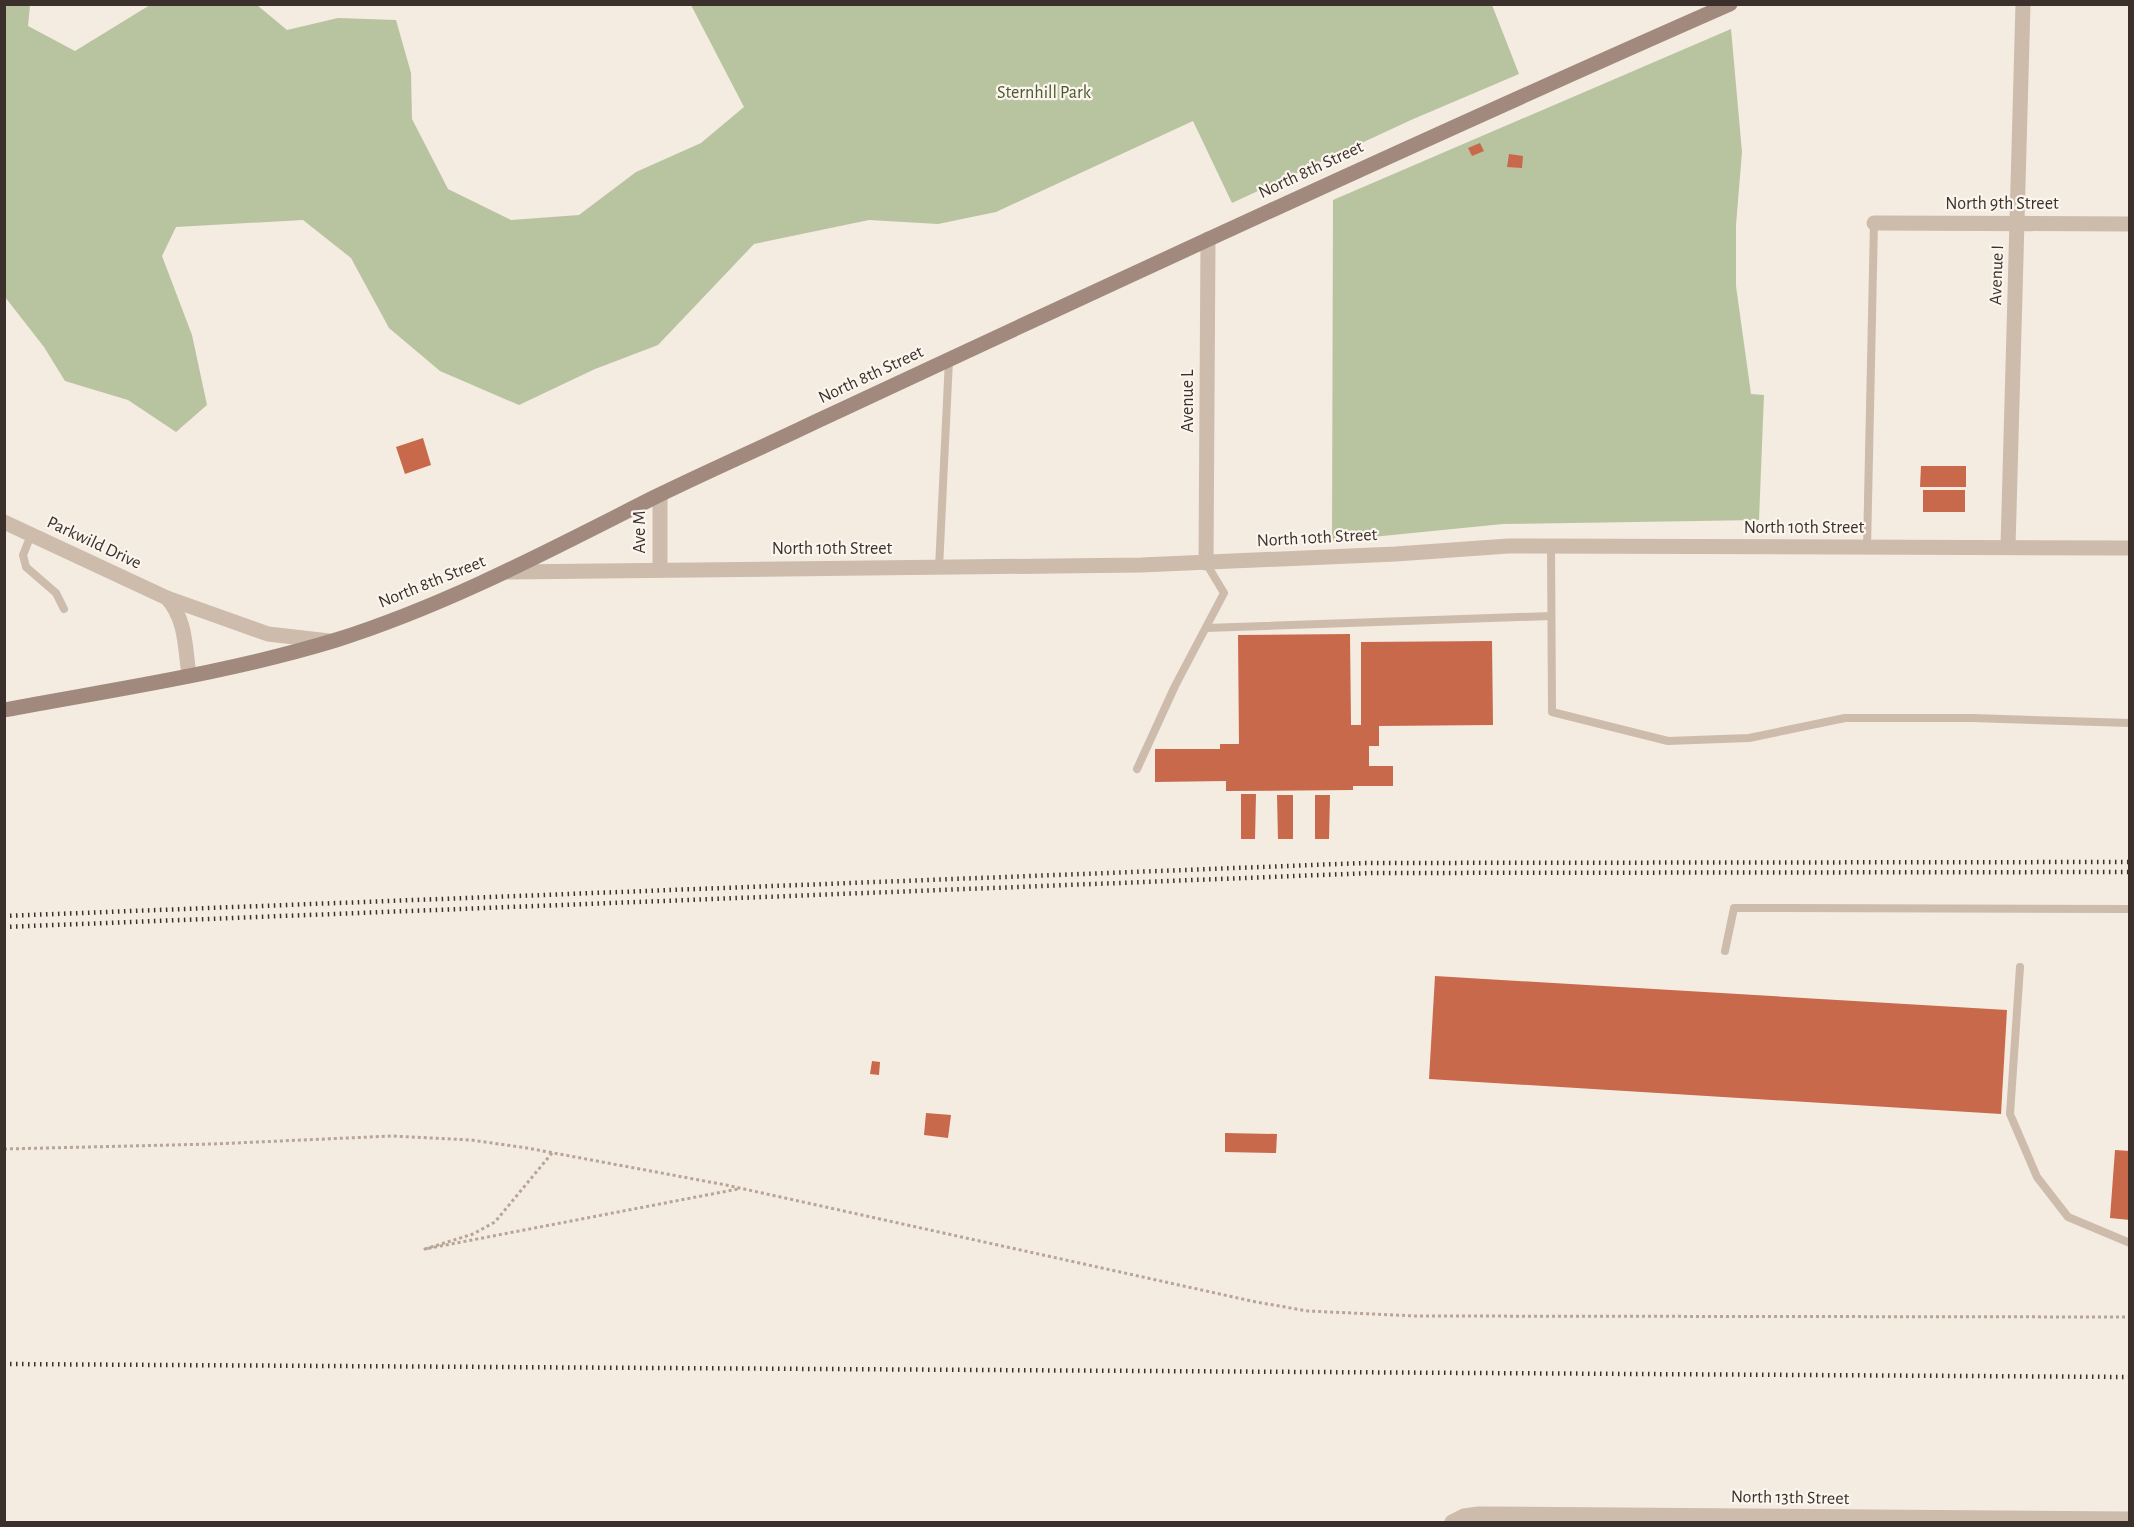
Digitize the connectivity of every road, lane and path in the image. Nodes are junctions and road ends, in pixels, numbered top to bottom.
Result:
1 (1730, 4) edge
2 (2023, 4) edge
3 (1874, 223) joint
4 (2018, 224) junction
5 (2130, 224) edge
6 (1208, 239) junction
7 (949, 360) junction
8 (660, 495) junction
9 (4, 522) edge
10 (31, 535) junction
11 (1551, 546) junction
12 (2008, 547) junction
13 (1867, 548) junction
14 (2130, 548) edge
15 (1206, 563) junction
16 (939, 568) junction
17 (660, 570) junction
18 (507, 572) junction
19 (167, 598) junction
20 (64, 609) dead end
21 (1551, 616) junction
22 (1206, 628) junction
23 (332, 641) junction
24 (189, 675) junction
25 (4, 710) edge
26 (2130, 723) edge
27 (1137, 769) dead end
28 (2130, 909) edge
29 (1725, 951) dead end
30 (2020, 967) dead end
31 (4, 1149) edge
32 (552, 1153) junction
33 (740, 1188) junction
34 (2130, 1243) edge
35 (2130, 1317) edge
36 (1573, 1519) edge
37 (2130, 1519) edge
38 (1711, 1520) edge
39 (1844, 1520) edge
40 (1990, 1521) edge
41 (1452, 1522) edge

1 - 6 street, North 8th Street
2 - 4 street, Avenue I
3 - 4 street, North 9th Street
3 - 13 lane
4 - 5 street, North 9th Street
4 - 12 street, Avenue I
6 - 7 street, North 8th Street
6 - 15 street, Avenue L
7 - 8 street, North 8th Street
7 - 16 lane
8 - 17 street, Ave M
8 - 18 street, North 8th Street
9 - 10 street, Parkwild Drive
10 - 19 street, Parkwild Drive
10 - 20 lane
11 - 13 street, North 10th Street
11 - 15 street, North 10th Street
11 - 21 lane
12 - 13 street, North 10th Street
12 - 14 street, North 10th Street
15 - 16 street, North 10th Street
15 - 22 lane
16 - 17 street, North 10th Street
17 - 18 street, North 10th Street
18 - 23 street, North 8th Street
19 - 23 street, Parkwild Drive
19 - 24 street
21 - 22 lane
21 - 26 lane
22 - 27 lane
23 - 24 street, North 8th Street
24 - 25 street, North 8th Street
28 - 29 lane
30 - 34 lane
31 - 32 path
32 - 33 path
32 - 33 path
33 - 35 path
36 - 38 street, North 13th Street
36 - 41 street, North 13th Street
37 - 40 street, North 13th Street
38 - 39 street, North 13th Street
39 - 40 street, North 13th Street

